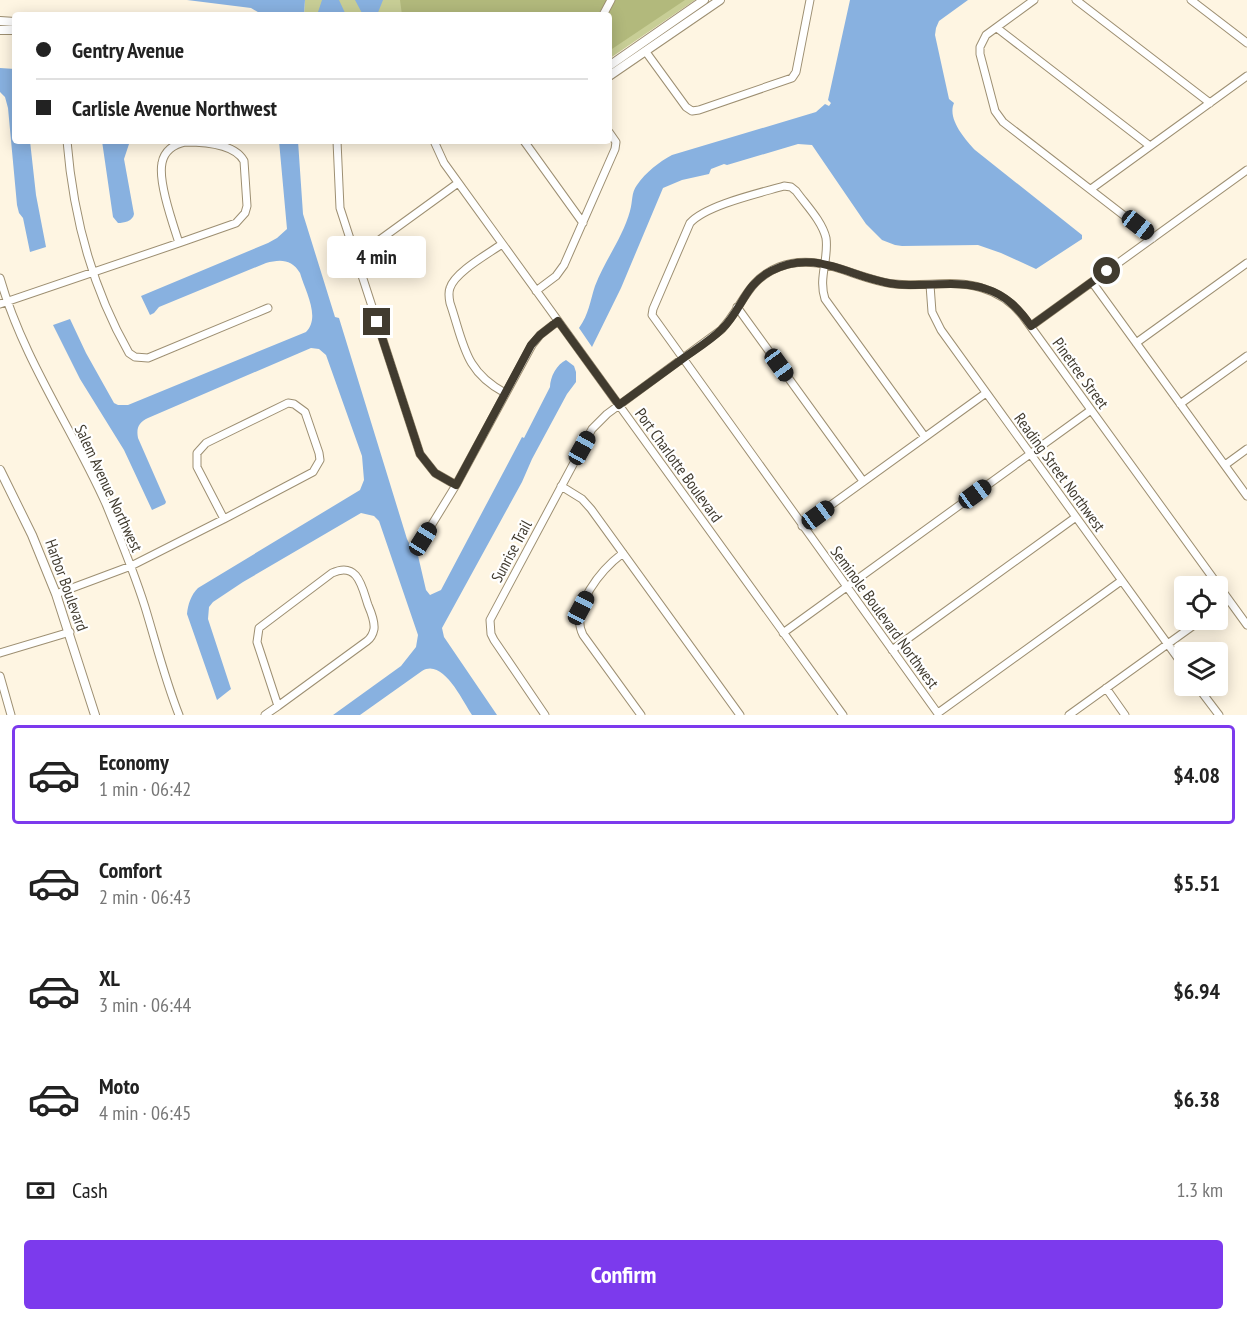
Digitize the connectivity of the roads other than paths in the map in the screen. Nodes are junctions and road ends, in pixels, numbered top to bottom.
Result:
1 (704, 0) edge
2 (720, 0) edge
3 (810, 0) edge
4 (1035, 0) edge
5 (1076, 0) edge
6 (1191, 0) edge
7 (997, 28) junction
8 (1247, 43) edge
9 (646, 52) junction
10 (612, 64) edge
11 (612, 74) edge
12 (1247, 76) edge
13 (1210, 103) junction
14 (612, 136) edge
15 (67, 144) edge
16 (177, 144) edge
17 (198, 144) edge
18 (337, 144) edge
19 (435, 144) edge
20 (526, 144) edge
21 (1150, 146) junction
22 (1247, 170) edge
23 (458, 183) junction
24 (1091, 189) junction
25 (583, 223) junction
26 (1153, 237) junction
27 (179, 243) junction
28 (502, 244) junction
29 (356, 257) junction
30 (1247, 263) edge
31 (824, 264) junction
32 (93, 272) junction
33 (0, 278) edge
34 (1092, 282) junction
35 (930, 285) junction
36 (536, 291) junction
37 (4, 303) edge
38 (737, 307) junction
39 (268, 308) dead end
40 (558, 321) junction
41 (1031, 326) junction
42 (1136, 343) junction
43 (1247, 356) edge
44 (682, 359) junction
45 (505, 393) junction
46 (986, 393) junction
47 (1180, 404) junction
48 (619, 405) junction
49 (1091, 410) junction
50 (924, 437) junction
51 (1247, 449) edge
52 (1030, 454) junction
53 (1225, 465) junction
54 (0, 470) edge
55 (863, 482) junction
56 (456, 485) junction
57 (561, 486) junction
58 (1247, 496) edge
59 (1076, 517) junction
60 (224, 519) junction
61 (802, 526) junction
62 (423, 539) dead end
63 (623, 554) junction
64 (131, 566) junction
65 (1211, 576) edge
66 (1121, 581) junction
67 (846, 587) junction
68 (57, 594) junction
69 (1228, 600) edge
70 (1247, 625) edge
71 (1187, 630) edge
72 (70, 632) junction
73 (783, 633) junction
74 (1167, 644) junction
75 (892, 650) junction
76 (0, 653) edge
77 (1174, 653) edge
78 (0, 676) edge
79 (1106, 688) junction
80 (1205, 696) edge
81 (278, 706) junction
82 (938, 714) edge
83 (11, 715) edge
84 (95, 715) edge
85 (179, 715) edge
86 (265, 715) edge
87 (545, 715) edge
88 (641, 715) edge
89 (740, 715) edge
90 (843, 715) edge
91 (1069, 715) edge
92 (1125, 715) edge
93 (1219, 715) edge

1 - 10 street
2 - 9 street
3 - 9 street
4 - 7 street
5 - 13 street
6 - 8 street
7 - 21 street
7 - 24 street
9 - 11 street
12 - 13 street
13 - 21 street
14 - 25 street
15 - 32 street
16 - 27 street
17 - 27 street
18 - 29 street
19 - 23 street, Port Charlotte Boulevard
20 - 25 street
21 - 24 street
22 - 26 street
23 - 28 street, Port Charlotte Boulevard
23 - 29 street
24 - 26 street
25 - 36 street
26 - 34 street
27 - 32 street
28 - 36 street, Port Charlotte Boulevard
28 - 45 street
29 - 56 street
30 - 42 street
31 - 35 street, Pinetree Street
31 - 38 street, Pinetree Street
31 - 44 street, Seminole Boulevard Northwest
31 - 50 street
32 - 37 street
32 - 39 street
33 - 37 street, Salem Avenue Northwest
34 - 41 street
34 - 42 street
35 - 41 street, Pinetree Street
35 - 46 street, Reading Street Northwest
36 - 40 street, Port Charlotte Boulevard
37 - 64 street, Salem Avenue Northwest
38 - 44 street, Pinetree Street
38 - 55 street
40 - 45 street
40 - 48 street, Port Charlotte Boulevard
41 - 49 street, Pinetree Street
42 - 47 street
43 - 47 street
44 - 48 street, Pinetree Street
44 - 61 street, Seminole Boulevard Northwest
45 - 56 street
46 - 50 street
46 - 52 street, Reading Street Northwest
47 - 53 street
48 - 57 street, Sunrise Trail
48 - 73 street, Port Charlotte Boulevard
49 - 52 street
49 - 65 street, Pinetree Street
50 - 55 street
51 - 53 street
52 - 59 street, Reading Street Northwest
52 - 67 street
53 - 58 street
54 - 68 street, Harbor Boulevard
55 - 61 street
56 - 62 street
57 - 63 street
57 - 87 street, Sunrise Trail
59 - 66 street, Reading Street Northwest
59 - 75 street
60 - 60 street
60 - 64 street
61 - 67 street, Seminole Boulevard Northwest
63 - 88 street
63 - 89 street
64 - 68 street
64 - 85 street, Salem Avenue Northwest
66 - 74 street, Reading Street Northwest
66 - 82 street
67 - 73 street
67 - 75 street, Seminole Boulevard Northwest
68 - 72 street, Harbor Boulevard
69 - 70 street, Pinetree Street
71 - 74 street
72 - 76 street
72 - 84 street, Harbor Boulevard
73 - 90 street, Port Charlotte Boulevard
74 - 77 street, Reading Street Northwest
74 - 79 street
75 - 82 street, Seminole Boulevard Northwest
78 - 83 street
79 - 91 street
79 - 92 street
80 - 93 street
81 - 81 street
81 - 86 street

